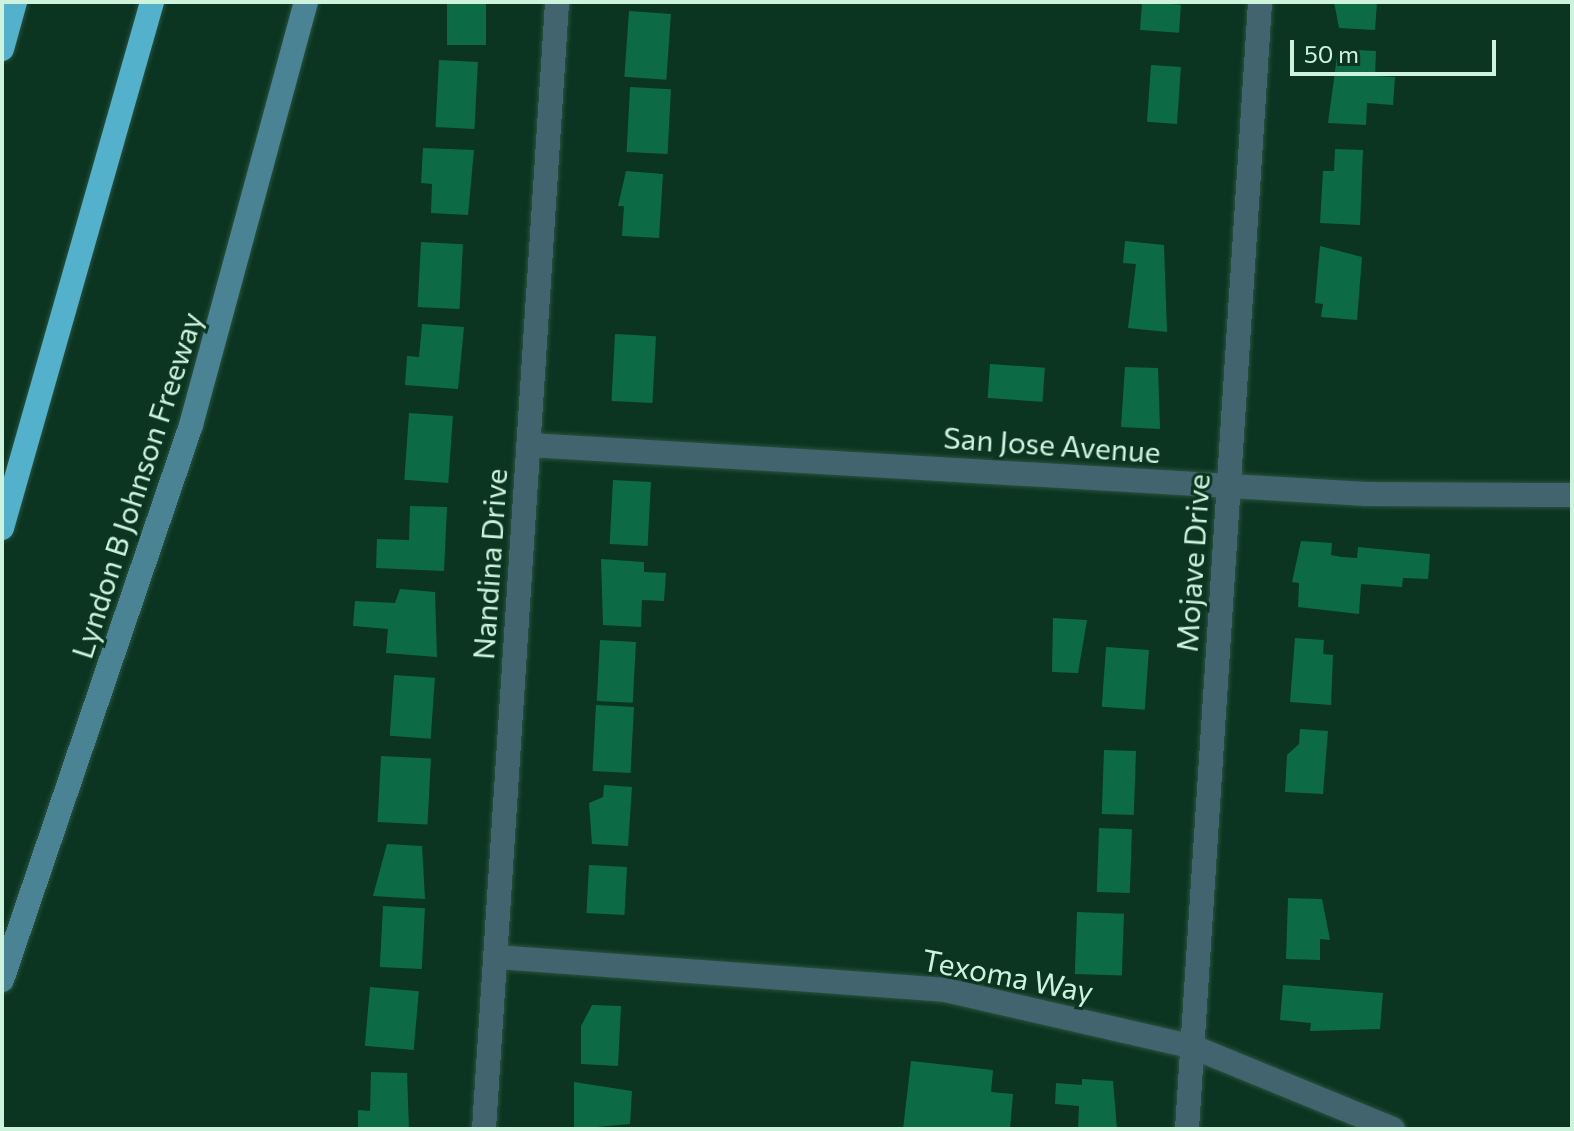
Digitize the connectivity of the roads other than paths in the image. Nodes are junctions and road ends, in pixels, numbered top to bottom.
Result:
1 (15, 2) edge
2 (152, 2) edge
3 (306, 2) edge
4 (557, 2) edge
5 (1260, 2) edge
6 (2, 49) edge
7 (529, 445) junction
8 (1229, 487) junction
9 (1572, 495) edge
10 (2, 528) edge
11 (497, 957) junction
12 (2, 980) edge
13 (1193, 1047) junction
14 (484, 1129) edge
15 (1187, 1129) edge
16 (1393, 1129) edge

1 - 6 highway
2 - 10 highway
3 - 12 main road, Lyndon B Johnson Freeway
4 - 7 street, Nandina Drive
5 - 8 street, Mojave Drive
7 - 8 street, San Jose Avenue
7 - 11 street, Nandina Drive
8 - 9 street, San Jose Avenue
8 - 13 street, Mojave Drive
11 - 13 street, Texoma Way
11 - 14 street, Nandina Drive
13 - 15 street, Mojave Drive
13 - 16 street, Texoma Way

